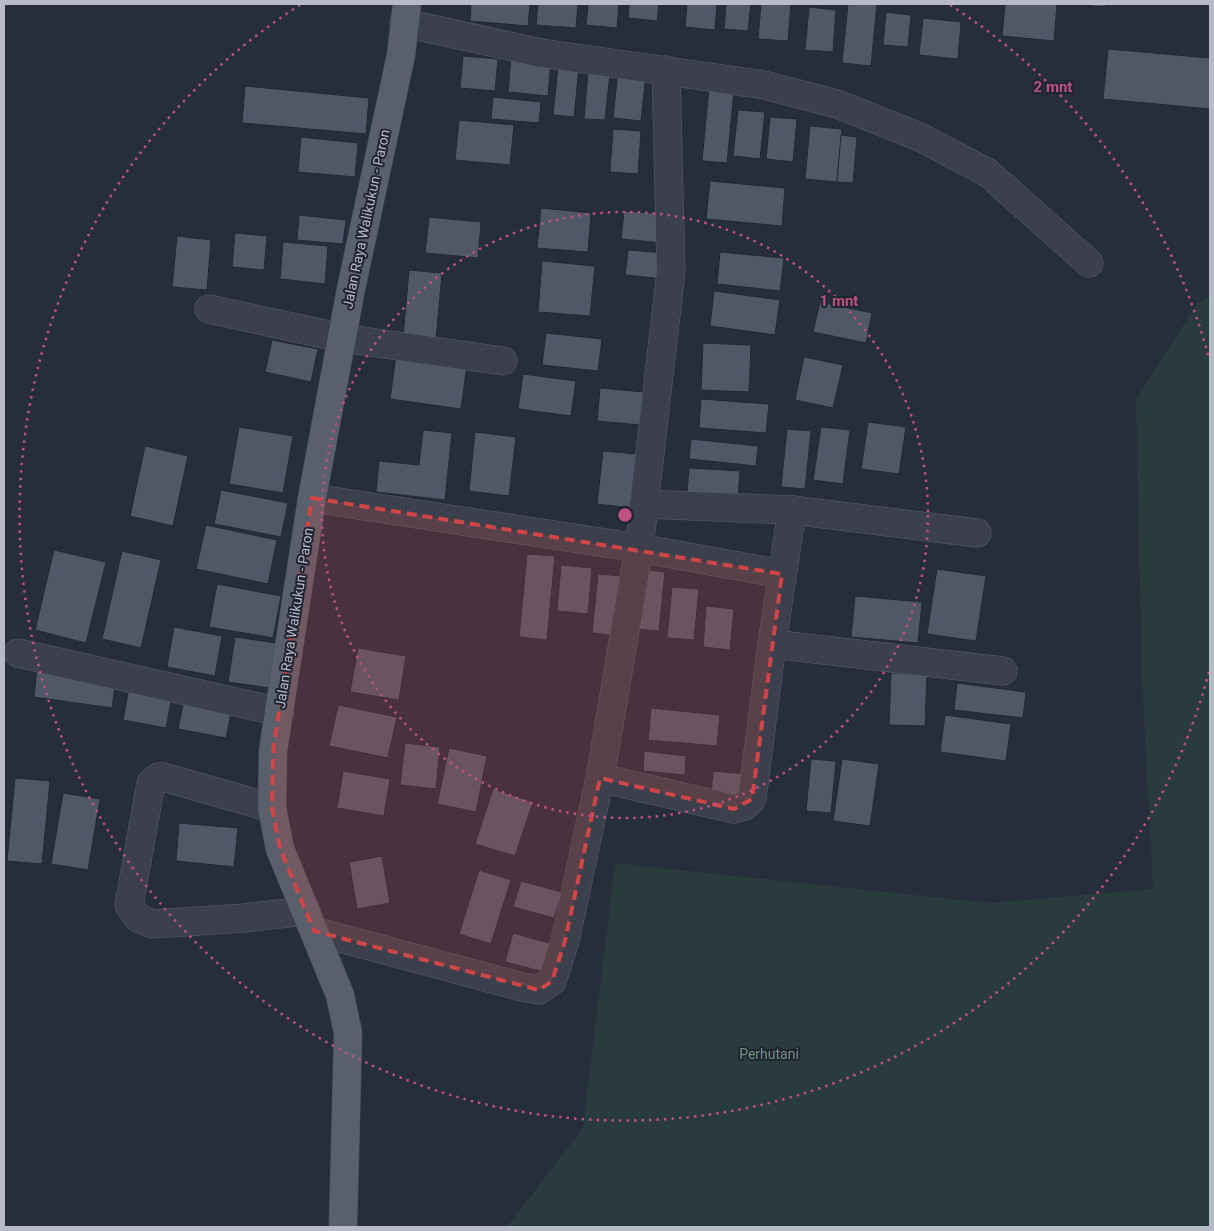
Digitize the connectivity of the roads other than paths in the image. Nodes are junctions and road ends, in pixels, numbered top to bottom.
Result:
1 (406, 14) edge
2 (666, 70) junction
3 (1089, 263) dead end
4 (209, 310) dead end
5 (342, 338) junction
6 (503, 361) dead end
7 (312, 498) junction
8 (644, 504) junction
9 (792, 510) junction
10 (977, 532) dead end
11 (639, 548) junction
12 (782, 574) junction
13 (772, 644) junction
14 (18, 653) dead end
15 (1003, 671) dead end
16 (280, 712) junction
17 (600, 778) junction
18 (272, 808) junction
19 (310, 921) junction
20 (343, 1227) edge

1 - 2 street
1 - 5 main road, Jalan Raya Walikukun - Paron
2 - 3 street
2 - 8 street
4 - 5 street
5 - 6 street
5 - 7 main road, Jalan Raya Walikukun - Paron
7 - 11 street
7 - 16 main road, Jalan Raya Walikukun - Paron
8 - 9 street
8 - 11 street
9 - 10 street
9 - 12 street
11 - 12 street
11 - 17 street
12 - 13 street
13 - 15 street
13 - 17 street
14 - 16 street
16 - 18 main road, Jalan Raya Walikukun - Paron
17 - 19 street
18 - 19 main road, Jalan Raya Walikukun - Paron
18 - 19 street
19 - 20 main road, Jalan Raya Walikukun - Paron

